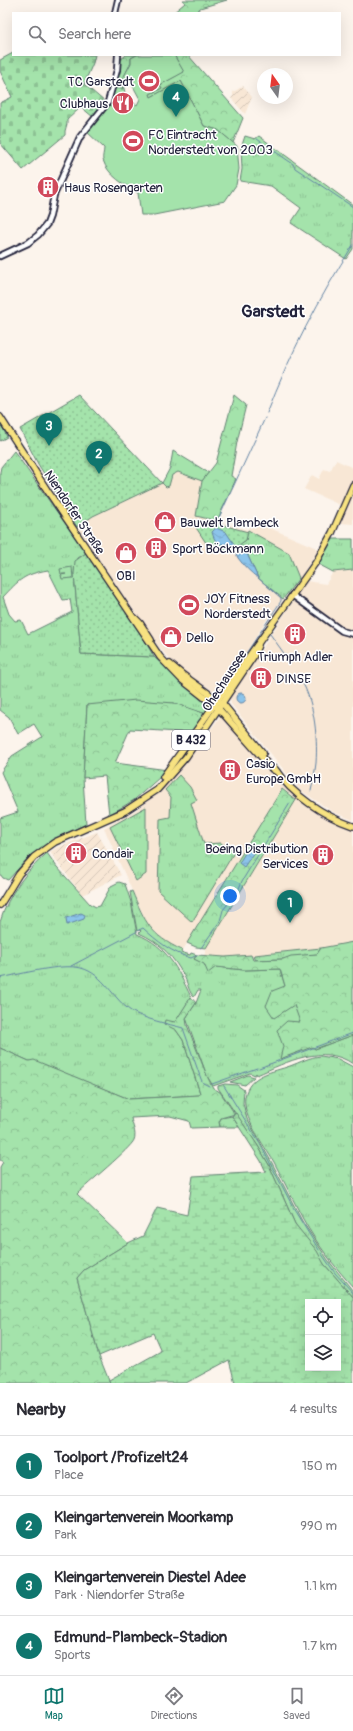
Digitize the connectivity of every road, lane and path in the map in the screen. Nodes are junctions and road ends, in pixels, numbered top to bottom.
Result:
1 (118, 0) edge
2 (115, 12) edge
3 (118, 56) edge
4 (0, 256) edge
5 (0, 417) edge
6 (353, 485) edge
7 (292, 595) junction
8 (353, 634) edge
9 (219, 704) junction
10 (353, 826) edge
11 (0, 905) edge

1 - 2 street
3 - 4 street
5 - 9 main road, Niendorfer Straße
6 - 7 main road, Ohechaussee / B 432
7 - 8 street
7 - 9 main road, Ohechaussee / B 432
9 - 10 main road, Niendorfer Straße
9 - 11 main road, Ohechaussee / B 432

